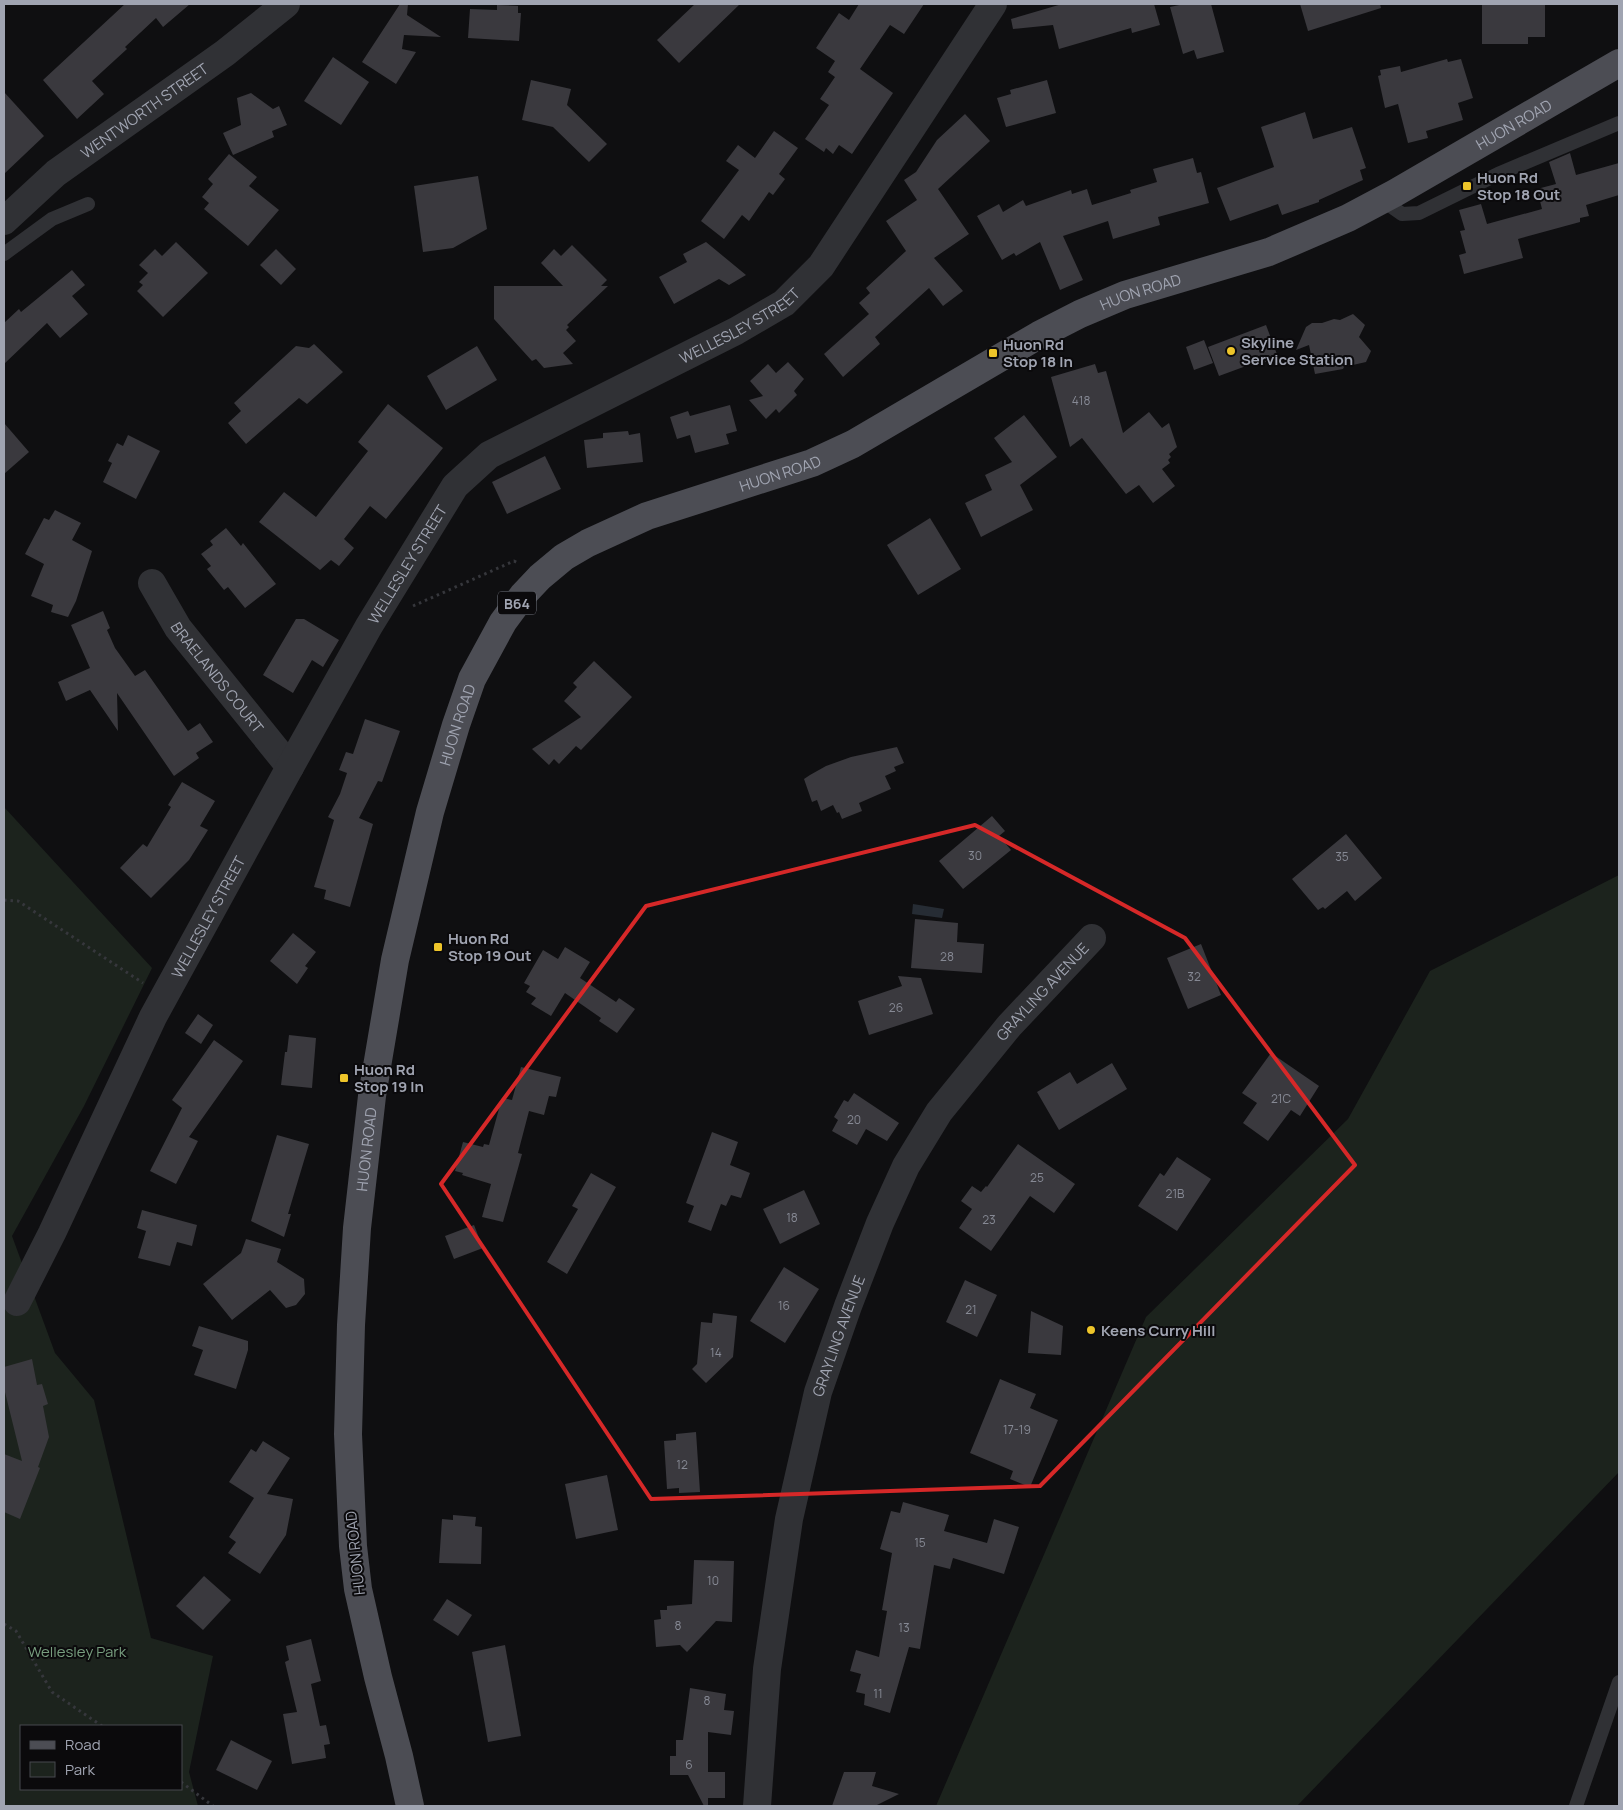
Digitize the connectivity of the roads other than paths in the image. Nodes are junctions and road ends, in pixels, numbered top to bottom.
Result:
1 (286, 4) edge
2 (993, 4) edge
3 (1619, 63) edge
4 (1619, 123) edge
5 (1382, 200) junction
6 (88, 204) dead end
7 (4, 221) edge
8 (4, 254) edge
9 (152, 583) dead end
10 (290, 767) junction
11 (1092, 938) dead end
12 (17, 1302) dead end
13 (1619, 1682) edge
14 (410, 1806) edge
15 (757, 1806) edge
16 (1576, 1806) edge

1 - 7 street, WENTWORTH STREET
2 - 10 street, WELLESLEY STREET
3 - 5 main road, HUON ROAD / B64
4 - 5 lane
5 - 14 main road, HUON ROAD / B64
6 - 8 lane
9 - 10 street, BRAELANDS COURT
10 - 12 street, WELLESLEY STREET
11 - 15 street, GRAYLING AVENUE
13 - 16 lane

